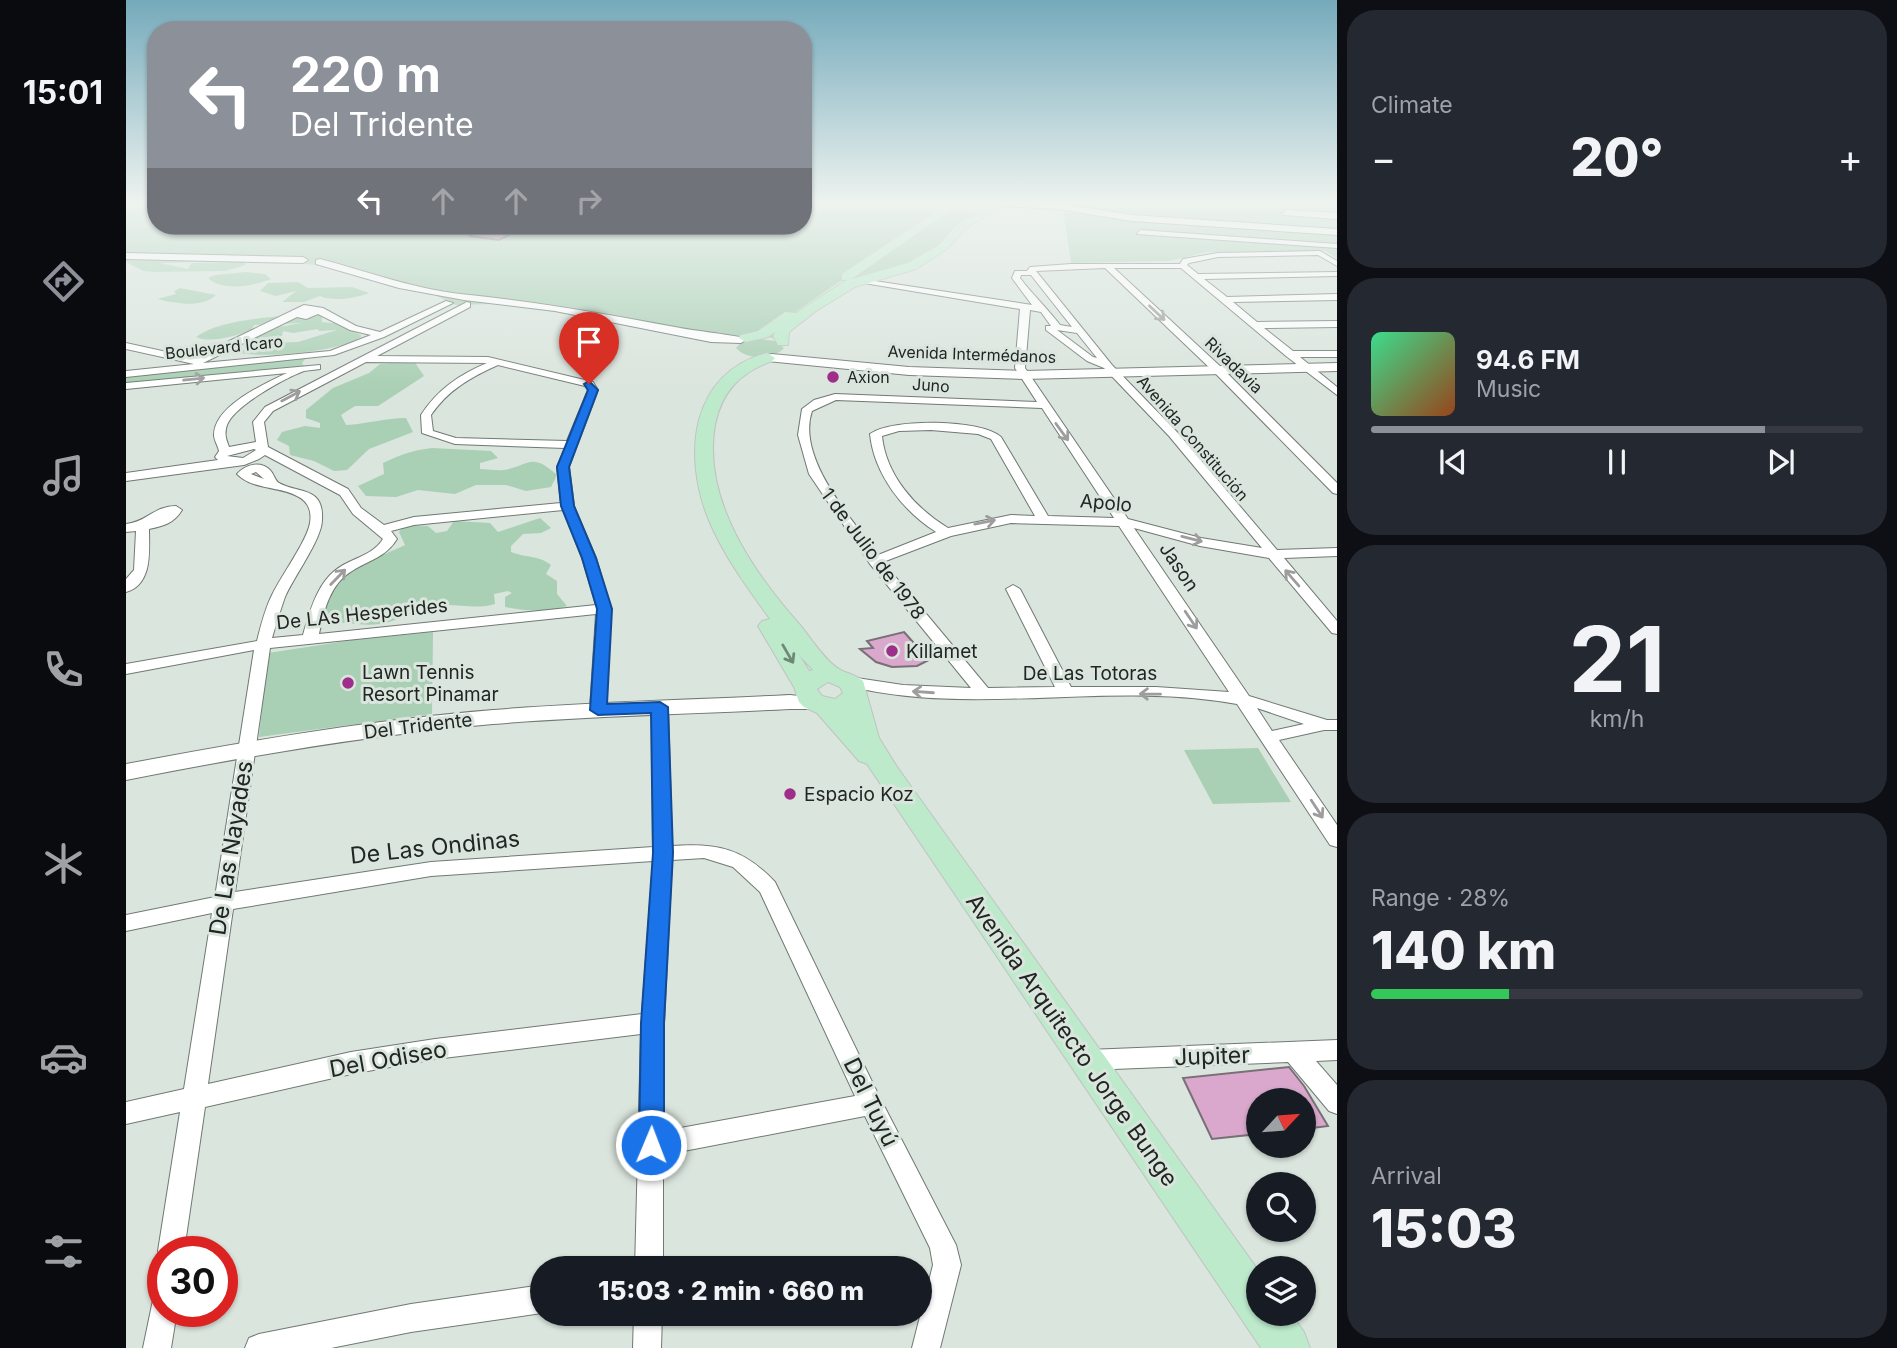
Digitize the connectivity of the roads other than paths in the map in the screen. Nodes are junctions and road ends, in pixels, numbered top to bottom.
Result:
1 (312, 264) edge
2 (312, 264) edge
3 (866, 264) edge
4 (915, 264) edge
5 (1107, 266) junction
6 (1183, 266) joint
7 (1028, 271) junction
8 (1337, 274) edge
9 (1195, 276) junction
10 (858, 280) junction
11 (1337, 297) edge
12 (1318, 298) junction
13 (468, 300) junction
14 (1223, 300) junction
15 (451, 303) junction
16 (1024, 308) junction
17 (1040, 308) junction
18 (1337, 310) edge
19 (1063, 311) junction
20 (1337, 324) edge
21 (1254, 325) junction
22 (1080, 331) junction
23 (381, 335) junction
24 (785, 344) junction
25 (738, 345) junction
26 (126, 346) edge
27 (330, 352) junction
28 (1289, 354) junction
29 (1337, 354) edge
30 (828, 357) junction
31 (770, 358) junction
32 (347, 359) junction
33 (365, 359) junction
34 (196, 361) junction
35 (497, 362) junction
36 (210, 365) junction
37 (310, 366) junction
38 (1306, 368) junction
39 (1337, 368) edge
40 (1112, 370) junction
41 (1218, 370) junction
42 (1022, 372) junction
43 (126, 374) edge
44 (235, 374) junction
45 (126, 386) edge
46 (1337, 392) edge
47 (818, 402) joint
48 (1042, 405) junction
49 (572, 445) junction
50 (262, 448) junction
51 (226, 455) junction
52 (126, 468) edge
53 (126, 477) edge
54 (271, 482) dead end
55 (1337, 490) edge
56 (568, 506) junction
57 (1043, 519) junction
58 (1125, 522) junction
59 (126, 528) edge
60 (380, 530) junction
61 (946, 533) junction
62 (1337, 552) edge
63 (1271, 554) junction
64 (875, 561) junction
65 (127, 587) edge
66 (1013, 589) dead end
67 (604, 609) junction
68 (1337, 630) edge
69 (310, 638) junction
70 (263, 644) junction
71 (126, 669) edge
72 (845, 684) junction
73 (1066, 692) junction
74 (984, 694) junction
75 (813, 696) junction
76 (1243, 699) junction
77 (660, 707) junction
78 (598, 710) junction
79 (1331, 725) edge
80 (1269, 737) junction
81 (247, 748) junction
82 (126, 772) edge
83 (887, 774) junction
84 (1337, 840) edge
85 (663, 853) junction
86 (749, 866) joint
87 (222, 902) junction
88 (126, 923) edge
89 (653, 1023) junction
90 (1337, 1049) edge
91 (1294, 1053) junction
92 (1087, 1060) junction
93 (193, 1097) junction
94 (1337, 1103) edge
95 (871, 1104) junction
96 (126, 1113) edge
97 (651, 1145) junction
98 (173, 1236) edge
99 (649, 1256) edge
100 (1246, 1289) edge
101 (530, 1301) edge
102 (648, 1326) edge
103 (1272, 1326) edge
104 (161, 1327) edge
105 (158, 1348) edge
106 (259, 1348) edge
107 (647, 1348) edge
108 (926, 1348) edge
109 (1288, 1348) edge

1 - 13 main road
2 - 15 main road
3 - 25 main road
4 - 10 main road
5 - 6 street
5 - 7 street
5 -> 41 street, Rivadavia
6 - 9 street
7 - 17 street
7 - 19 street, Avenida Constitución
8 - 9 street
9 - 14 street
10 - 16 street
10 - 24 main road
11 - 12 street
12 - 14 street
12 - 18 street
13 - 15 main road
13 - 25 main road
13 - 33 street
14 - 21 street
15 - 23 street
16 - 17 street
16 - 42 street
17 - 19 street
17 - 22 street
17 - 40 street
19 - 22 street, Avenida Constitución
20 - 21 street
21 - 28 street
22 - 40 street, Avenida Constitución
23 - 27 street
23 - 34 street
24 - 25 main road
24 - 30 main road, Avenida Intermédanos
24 - 31 main road, Avenida Arquitecto Jorge Bunge
25 - 31 main road
25 -> 75 main road, Avenida Arquitecto Jorge Bunge
26 - 34 street
27 - 32 street
27 - 36 street, Boulevard Icaro
27 - 37 street
28 - 29 street
28 - 38 street
30 - 31 main road, Avenida Intermédanos
30 - 42 main road, Avenida Intermédanos
31 - 72 main road, Avenida Arquitecto Jorge Bunge
32 - 33 street
32 - 37 street, Boulevard Icaro
33 - 35 street
50 -> 33 street
34 - 36 street
35 - 49 street
35 - 49 street
36 - 43 street, Boulevard Icaro
36 - 44 street
37 - 44 street, Boulevard Icaro
37 - 51 street
38 - 39 main road, Avenida Intermédanos
38 - 41 main road, Avenida Intermédanos
38 - 46 street
40 - 41 main road, Avenida Intermédanos
40 - 42 main road, Avenida Intermédanos
40 - 63 street, Avenida Constitución
41 - 55 street, Rivadavia
42 - 48 street, Jason
45 -> 44 street, Boulevard Icaro
47 - 48 street, Juno
47 - 64 street, 1 de Julio de 1978
48 -> 58 street, Jason
49 - 56 street
50 - 51 street
50 - 60 street
51 - 52 street
51 - 53 street
54 - 70 street, De Las Nayades
56 - 60 street
56 - 67 street
57 - 58 street, Apolo
61 -> 57 street, Apolo
57 - 61 street
58 -> 63 street, Apolo
58 -> 76 street, Jason
59 - 65 street
69 -> 60 street
61 - 64 street, Apolo
62 - 63 street, Apolo
68 -> 63 street, Avenida Constitución
64 - 74 street, 1 de Julio de 1978
66 - 73 street
67 - 69 street, De LAs Hesperides
67 - 78 street
69 - 70 street, De LAs Hesperides
70 - 71 street, De LAs Hesperides
70 - 81 street, De Las Nayades
74 -> 72 street, De Las Totoras
72 - 75 main road
72 - 83 main road, Avenida Arquitecto Jorge Bunge
73 - 74 street, De Las Totoras
76 -> 73 street, De Las Totoras
75 - 77 main road, Del Tridente
75 - 83 main road, Avenida Arquitecto Jorge Bunge
76 - 79 street, De Las Totoras
76 - 80 street, Jason
77 - 78 main road, Del Tridente
77 - 85 street
78 - 81 main road, Del Tridente
79 - 80 street, De Las Totoras
80 -> 84 street, Jason
81 - 82 main road, Del Tridente
81 - 87 street, De Las Nayades
83 - 92 main road, Avenida Arquitecto Jorge Bunge
85 - 86 street, De Las Ondinas
85 - 87 street, De Las Ondinas
85 - 89 street
86 - 95 street, Del Tuyú
87 - 88 street, De Las Ondinas
87 - 93 street, De Las Nayades
89 - 93 street, Del Odiseo
89 - 97 street
90 - 91 street, Jupiter
91 - 92 street, Jupiter
91 - 94 street
92 - 100 main road, Avenida Arquitecto Jorge Bunge
93 - 96 street, Del Odiseo
93 - 98 street, De Las Nayades
95 - 97 street
95 - 108 street, Del Tuyú
97 - 99 street
101 - 106 street
102 - 107 street
103 - 109 main road
104 - 105 street

